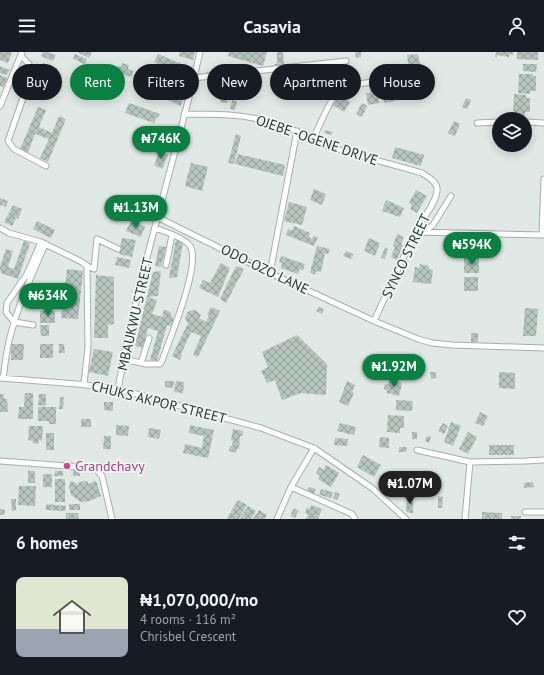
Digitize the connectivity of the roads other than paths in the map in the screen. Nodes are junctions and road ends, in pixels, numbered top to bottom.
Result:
1 (200, 52) edge
2 (22, 54) edge
3 (346, 61) dead end
4 (197, 64) edge
5 (199, 77) edge
6 (369, 84) edge
7 (188, 100) edge
8 (0, 106) edge
9 (184, 114) junction
10 (492, 122) edge
11 (532, 122) edge
12 (477, 123) dead end
13 (544, 123) edge
14 (297, 132) junction
15 (313, 139) junction
16 (46, 166) dead end
17 (544, 179) edge
18 (437, 192) joint
19 (451, 196) dead end
20 (157, 217) junction
21 (0, 228) edge
22 (155, 228) junction
23 (416, 232) junction
24 (423, 232) junction
25 (172, 235) junction
26 (543, 235) edge
27 (43, 243) junction
28 (118, 249) dead end
29 (166, 265) dead end
30 (87, 266) junction
31 (270, 273) junction
32 (374, 321) junction
33 (14, 322) junction
34 (33, 325) dead end
35 (149, 338) dead end
36 (544, 348) edge
37 (123, 359) junction
38 (141, 363) junction
39 (2, 378) edge
40 (84, 384) junction
41 (118, 389) junction
42 (314, 448) junction
43 (417, 450) dead end
44 (544, 460) edge
45 (0, 461) edge
46 (470, 462) junction
47 (291, 487) junction
48 (525, 512) dead end
49 (544, 512) edge
50 (112, 519) edge
51 (277, 519) edge
52 (355, 519) edge
53 (406, 519) edge
54 (465, 519) edge

1 - 4 street, MBAUKWU STREET
2 - 8 street
2 - 16 street
3 - 5 street
6 - 15 street
7 - 9 street, MBAUKWU STREET
9 - 14 street, OJEBE -OGENE DRIVE
9 - 20 street, MBAUKWU STREET
10 - 12 street
11 - 13 street
14 - 15 street, OJEBE -OGENE DRIVE
14 - 31 street
15 - 18 street, OJEBE -OGENE DRIVE
17 - 26 street
18 - 23 street, SYNCO STREET
19 - 24 street
20 - 22 street, MBAUKWU STREET
20 - 31 street, ODO-OZO LANE
21 - 27 street
22 - 25 street
22 - 37 street, MBAUKWU STREET
23 - 24 street
23 - 32 street, SYNCO STREET
24 - 26 street
25 - 29 street
25 - 38 street
27 - 30 street
27 - 33 street
27 - 33 street
28 - 30 street
30 - 40 street
31 - 32 street, ODO-OZO LANE
32 - 36 street, ODO-OZO LANE
33 - 34 street
33 - 39 street
35 - 38 street
37 - 38 street
37 - 41 street, MBAUKWU STREET
39 - 40 street, CHUKS AKPOR STREET
40 - 41 street, CHUKS AKPOR STREET
41 - 42 street, CHUKS AKPOR STREET
42 - 47 street
42 - 53 street, CHUKS AKPOR STREET
43 - 46 street
44 - 46 street
45 - 50 street
46 - 54 street
47 - 51 street
47 - 52 street
48 - 49 street

